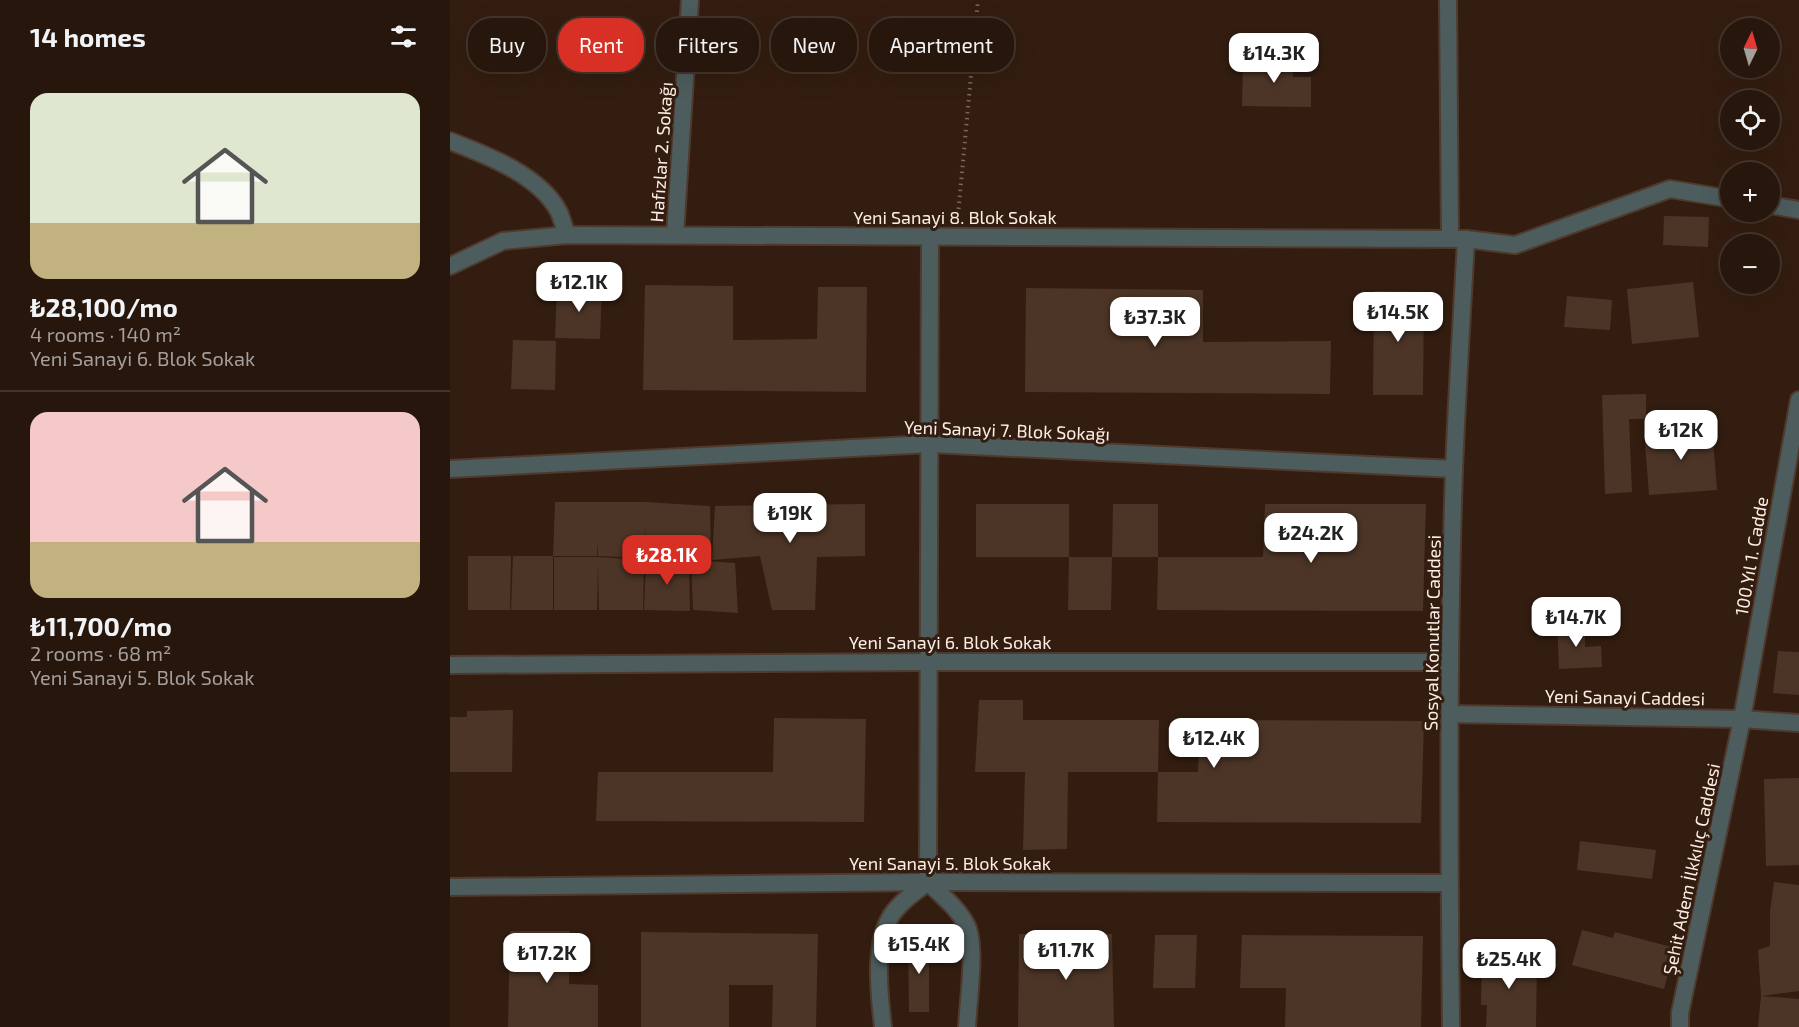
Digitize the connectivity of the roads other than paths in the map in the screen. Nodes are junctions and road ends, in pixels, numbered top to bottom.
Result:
1 (690, 0) edge
2 (1448, 0) edge
3 (450, 141) edge
4 (1720, 197) edge
5 (1780, 207) edge
6 (1799, 210) edge
7 (567, 234) junction
8 (675, 235) junction
9 (930, 236) junction
10 (1458, 239) junction
11 (450, 266) edge
12 (1799, 400) edge
13 (930, 444) junction
14 (1454, 469) junction
15 (450, 470) edge
16 (928, 662) junction
17 (1450, 662) junction
18 (450, 665) edge
19 (1450, 714) junction
20 (1742, 719) junction
21 (1799, 723) edge
22 (928, 882) junction
23 (1449, 883) junction
24 (450, 888) edge
25 (883, 1027) edge
26 (967, 1027) edge
27 (1451, 1027) edge
28 (1680, 1027) edge

1 - 8 street, Hafızlar 2. Sokağı
2 - 10 street, Sosyal Konutlar Caddesi
3 - 7 street
4 - 10 street, Yeni Sanayi 8. Blok Sokak
5 - 6 street
7 - 8 street, Yeni Sanayi 8. Blok Sokak
7 - 11 street, Yeni Sanayi 8. Blok Sokak
8 - 9 street, Yeni Sanayi 8. Blok Sokak
9 - 10 street, Yeni Sanayi 8. Blok Sokak
9 - 13 street
10 - 14 street, Sosyal Konutlar Caddesi
12 - 20 street, 100.Yıl 1. Cadde
13 - 14 street, Yeni Sanayi 7. Blok Sokağı
13 - 15 street, Yeni Sanayi 7. Blok Sokağı
13 - 16 street
14 - 17 street, Sosyal Konutlar Caddesi
16 - 17 street, Yeni Sanayi 6. Blok Sokak
16 - 18 street, Yeni Sanayi 6. Blok Sokak
16 - 22 street
17 - 19 street, Sosyal Konutlar Caddesi
19 - 20 street, Yeni Sanayi Caddesi
19 - 23 street, Sosyal Konutlar Caddesi
20 - 21 street, Yeni Sanayi Caddesi
20 - 28 street, Şehit Adem İlkkılıç Caddesi
22 - 23 street, Yeni Sanayi 5. Blok Sokak
22 - 24 street, Yeni Sanayi 5. Blok Sokak
22 - 25 street
22 - 26 street
23 - 27 street, Sosyal Konutlar Caddesi

